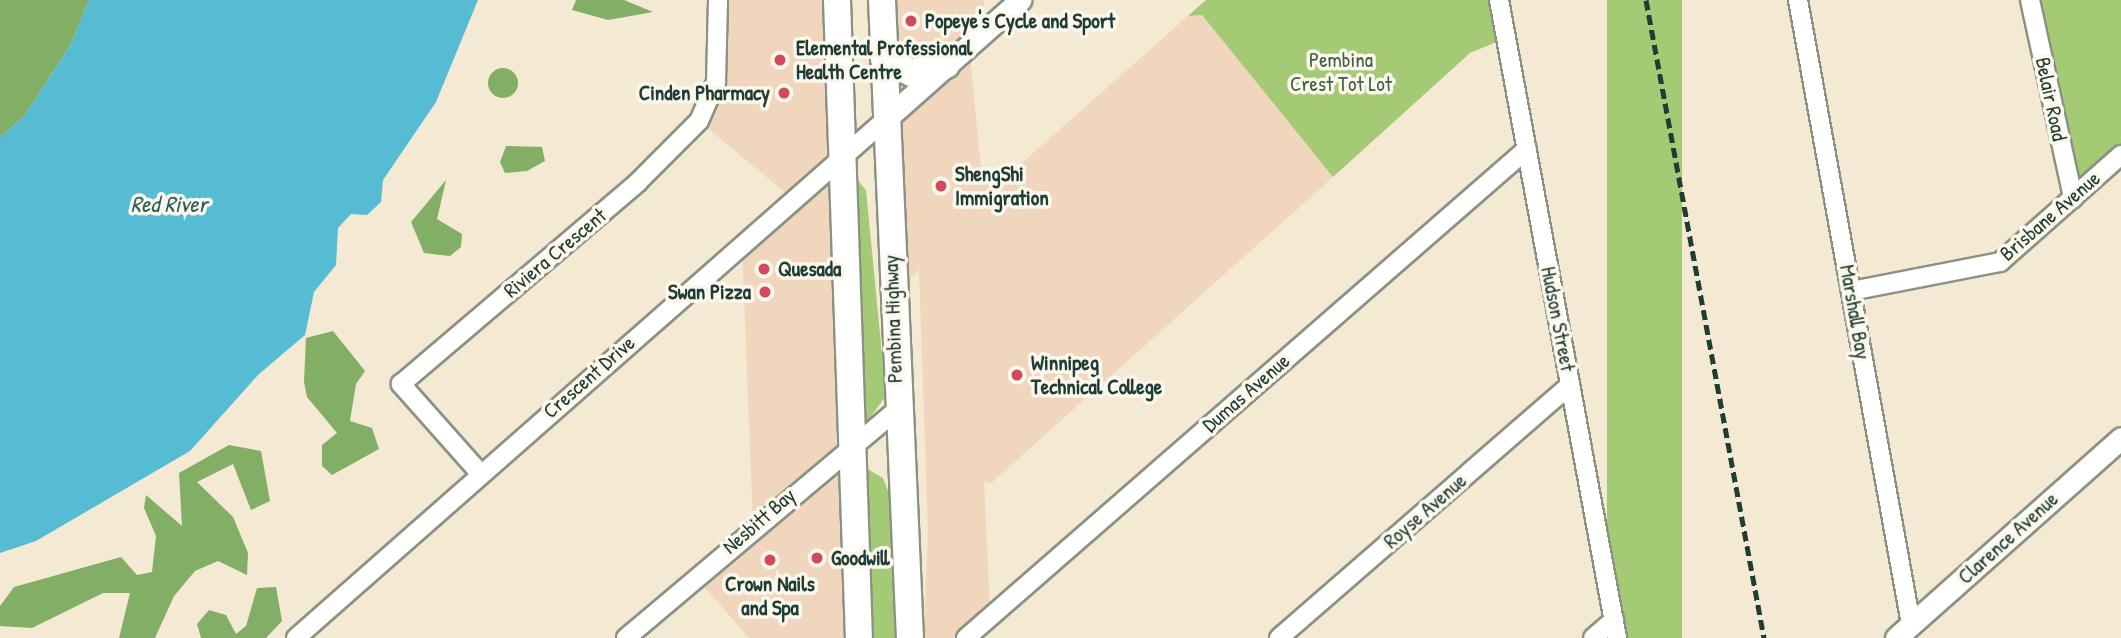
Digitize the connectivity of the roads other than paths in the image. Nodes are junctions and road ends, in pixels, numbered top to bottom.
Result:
1 (718, 0) edge
2 (837, 0) edge
3 (882, 0) edge
4 (1020, 0) edge
5 (1499, 0) edge
6 (1798, 0) edge
7 (2030, 0) edge
8 (884, 59) junction
9 (946, 65) junction
10 (886, 120) junction
11 (1527, 149) junction
12 (843, 155) junction
13 (2121, 155) edge
14 (2073, 198) junction
15 (1851, 291) junction
16 (1570, 385) junction
17 (896, 411) junction
18 (2121, 438) edge
19 (848, 452) junction
20 (479, 472) junction
21 (1614, 620) junction
22 (1904, 631) edge
23 (296, 638) edge
24 (626, 638) edge
25 (859, 638) edge
26 (910, 638) edge
27 (966, 638) edge
28 (1279, 638) edge
29 (1593, 638) edge
30 (1617, 638) edge

1 - 20 street, Riviera Crescent
2 - 12 main road
3 - 8 main road, Pembina Highway
4 - 9 street
5 - 11 street, Hudson Street
6 - 15 street, Marshall Bay
7 - 14 street, Belair Road
8 - 9 main road
8 - 10 main road, Pembina Highway
9 - 10 street
10 - 12 street, Crescent Drive
10 - 17 main road, Pembina Highway
11 - 16 street, Hudson Street
11 - 27 street, Dumas Avenue
12 - 19 main road
12 - 20 street, Crescent Drive
13 - 14 street, Brisbane Avenue
14 - 15 street, Brisbane Avenue
15 - 22 street, Marshall Bay
16 - 21 street, Hudson Street
16 - 28 street, Royse Avenue
17 - 19 street, Nesbitt Bay
17 - 26 main road, Pembina Highway
18 - 22 street, Clarence Avenue
19 - 24 street, Nesbitt Bay
19 - 25 main road
20 - 23 street, Crescent Drive
21 - 29 street
21 - 30 street, Hudson Street

